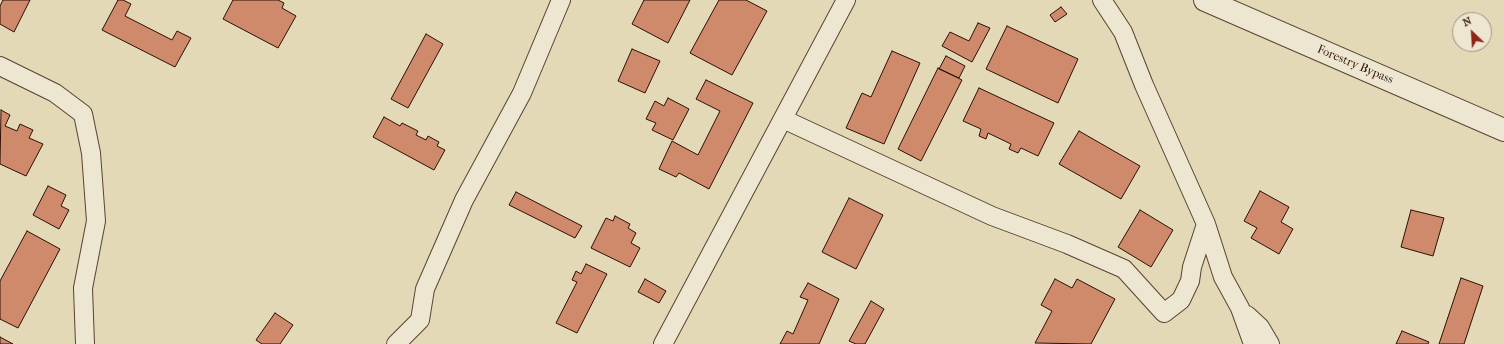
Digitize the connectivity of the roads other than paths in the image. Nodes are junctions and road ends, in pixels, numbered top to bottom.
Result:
1 (561, 0) edge
2 (846, 0) edge
3 (1102, 0) edge
4 (1205, 0) edge
5 (0, 66) edge
6 (784, 118) junction
7 (1504, 130) edge
8 (1206, 224) junction
9 (1240, 308) junction
10 (85, 344) edge
11 (396, 344) edge
12 (663, 344) edge
13 (1253, 344) edge
14 (1270, 344) edge

1 - 11 street
2 - 6 street
3 - 8 street
4 - 7 street, Forestry Bypass
5 - 10 street
6 - 8 street
6 - 12 street
8 - 9 street
9 - 13 street
9 - 14 street

